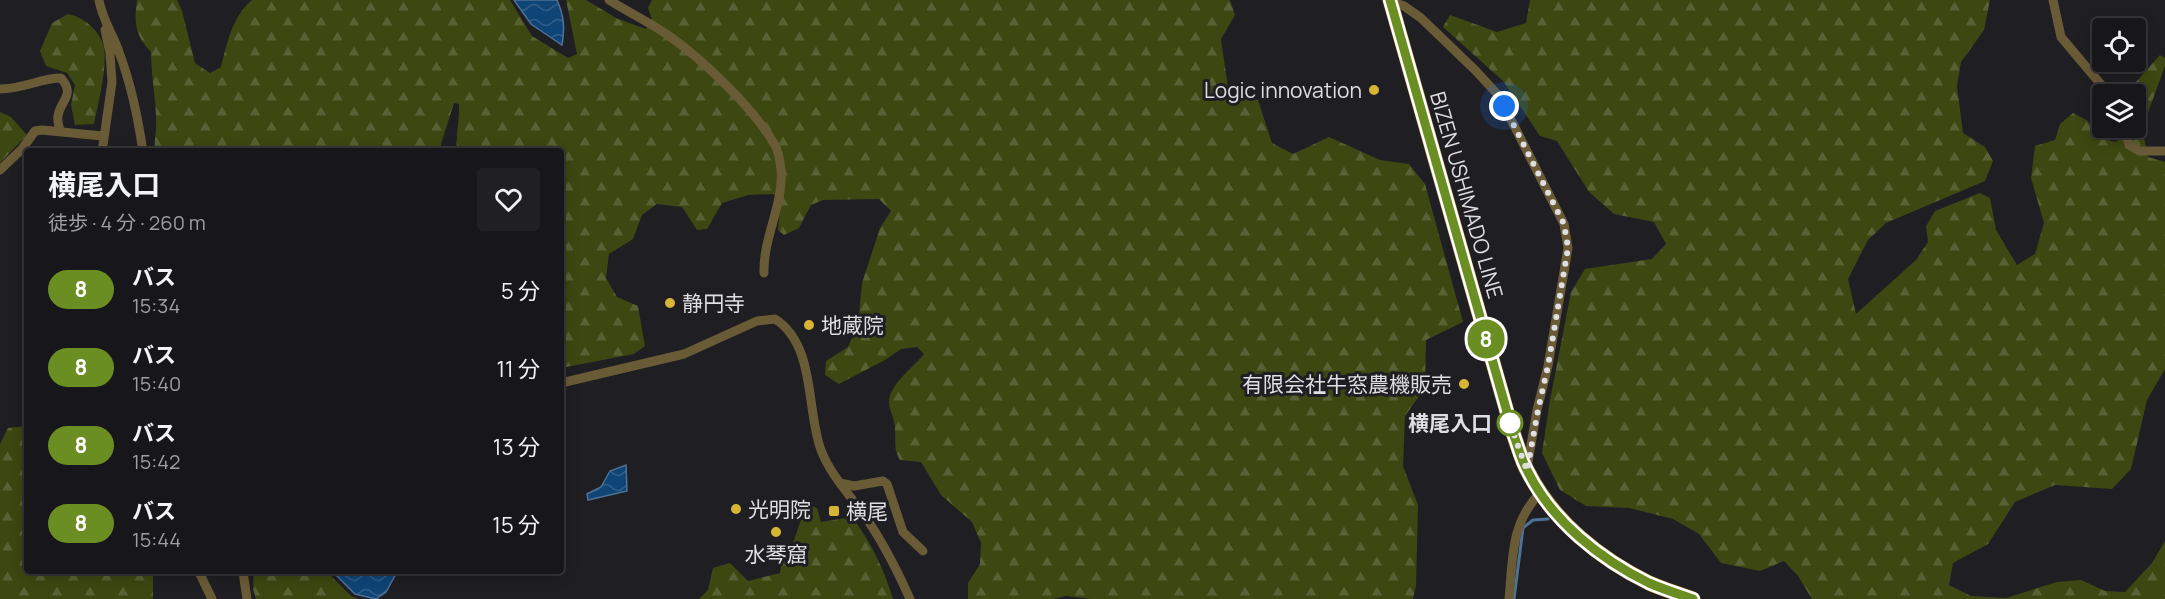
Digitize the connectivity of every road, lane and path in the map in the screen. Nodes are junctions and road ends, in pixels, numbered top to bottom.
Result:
1 (99, 0) edge
2 (609, 0) edge
3 (2053, 0) edge
4 (1390, 1) edge
5 (108, 26) junction
6 (2100, 84) edge
7 (0, 89) edge
8 (60, 131) junction
9 (102, 136) junction
10 (2127, 138) edge
11 (102, 148) edge
12 (142, 148) edge
13 (2165, 151) edge
14 (0, 170) edge
15 (764, 273) dead end
16 (564, 382) edge
17 (1527, 471) junction
18 (840, 483) junction
19 (1540, 493) junction
20 (923, 551) dead end
21 (200, 574) edge
22 (243, 574) edge
23 (212, 599) edge
24 (247, 599) edge
25 (910, 599) edge
26 (1509, 599) edge
27 (1693, 599) edge

1 - 5 street
2 - 15 street
3 - 6 street
4 - 17 main road, BIZEN USHIMADO LINE
4 - 17 street
5 - 9 street
5 - 12 street
7 - 8 street
8 - 9 street
8 - 14 street
9 - 11 street
10 - 13 street
16 - 18 street
17 - 19 main road, BIZEN USHIMADO LINE
18 - 20 street
18 - 25 street
19 - 26 street
19 - 27 main road, BIZEN USHIMADO LINE
21 - 23 street
22 - 24 street

